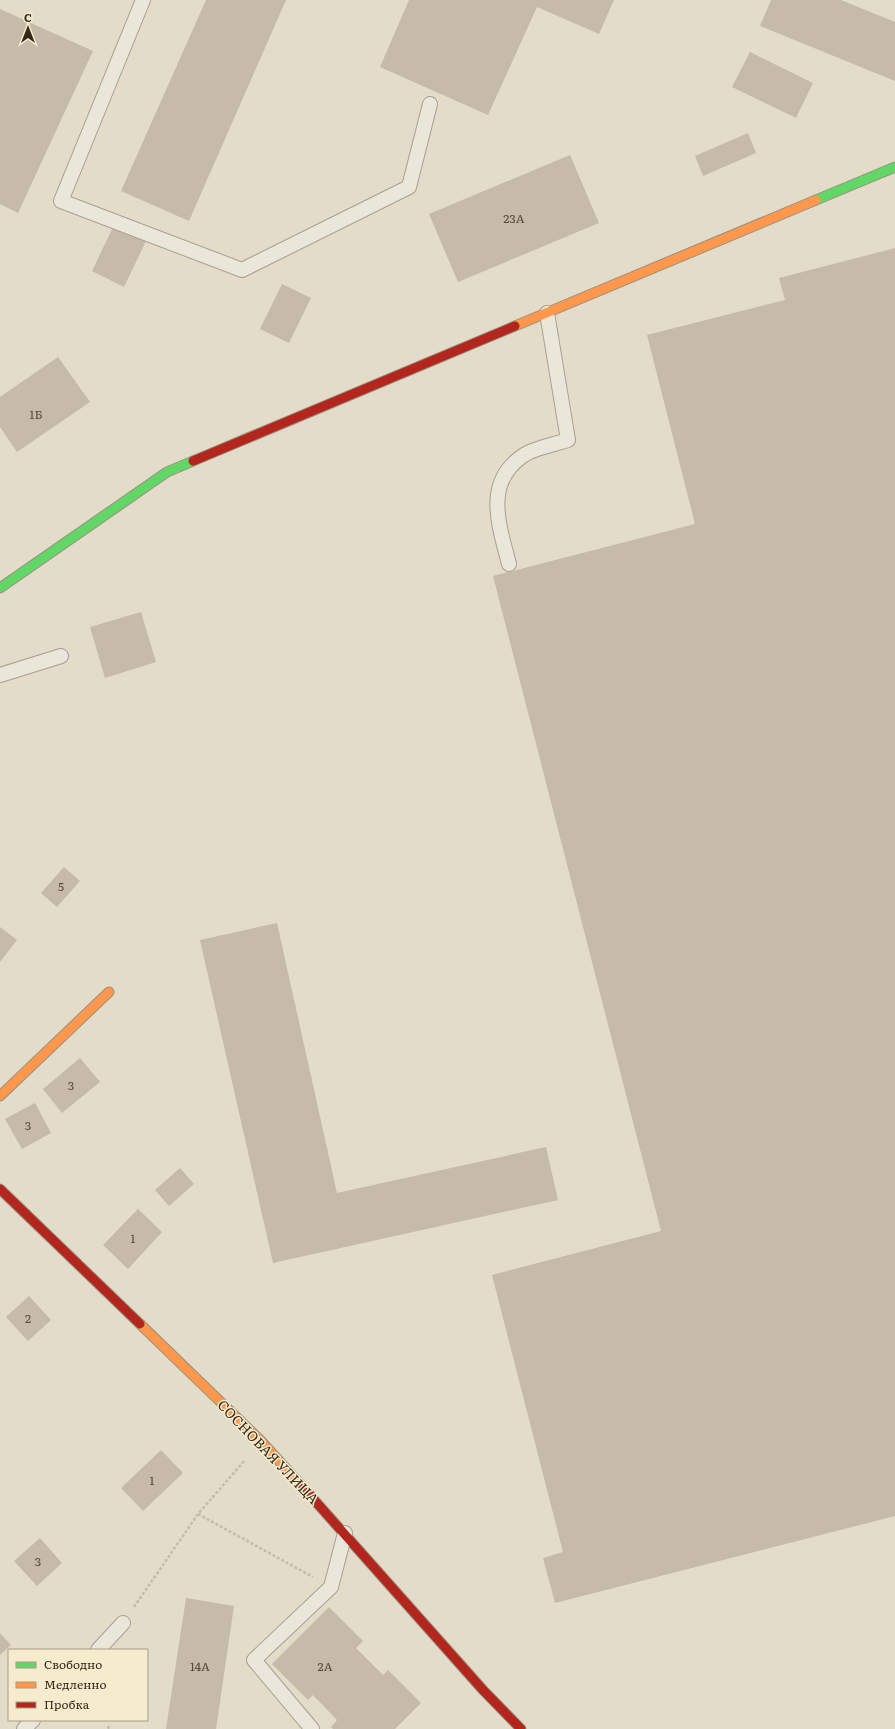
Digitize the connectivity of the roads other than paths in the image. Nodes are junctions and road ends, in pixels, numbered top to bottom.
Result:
1 (143, 0) edge
2 (430, 104) dead end
3 (895, 167) edge
4 (547, 313) junction
5 (509, 564) dead end
6 (0, 588) edge
7 (61, 656) dead end
8 (0, 675) edge
9 (109, 992) dead end
10 (0, 1096) edge
11 (0, 1189) edge
12 (345, 1534) junction
13 (123, 1623) road end
14 (99, 1649) edge
15 (32, 1721) edge
16 (24, 1729) edge
17 (312, 1729) edge
18 (521, 1729) edge

1 - 2 lane
3 - 4 street
4 - 5 lane
4 - 6 street
7 - 8 lane
9 - 10 street
11 - 12 street, СОСНОВАЯ УЛИЦА
12 - 17 lane
12 - 18 street, СОСНОВАЯ УЛИЦА
13 - 14 lane
15 - 16 lane

